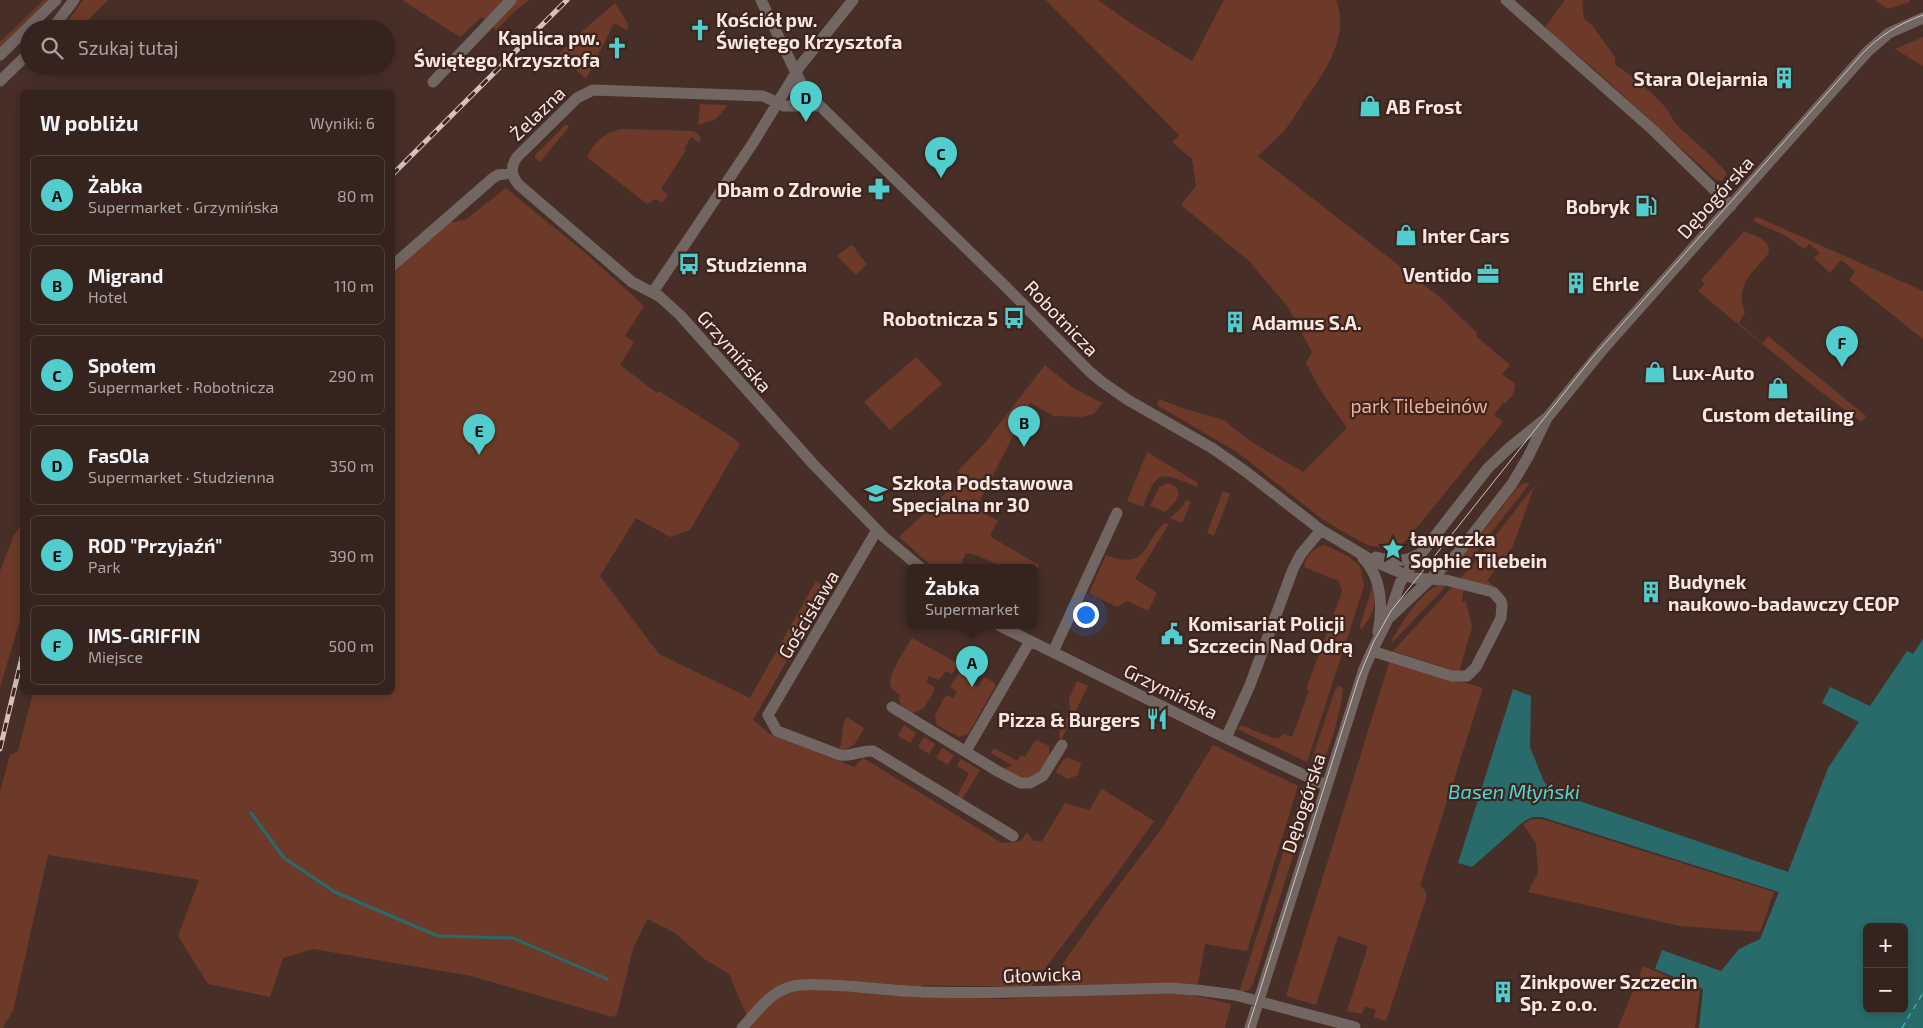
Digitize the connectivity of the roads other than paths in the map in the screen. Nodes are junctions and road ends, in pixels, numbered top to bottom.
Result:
1 (56, 0) edge
2 (74, 0) edge
3 (511, 0) edge
4 (762, 0) edge
5 (853, 0) edge
6 (1506, 0) edge
7 (1923, 18) edge
8 (36, 20) edge
9 (59, 20) edge
10 (20, 35) edge
11 (0, 55) edge
12 (20, 62) edge
13 (796, 73) junction
14 (0, 81) edge
15 (433, 82) dead end
16 (778, 104) junction
17 (820, 106) junction
18 (512, 173) junction
19 (1731, 206) junction
20 (395, 263) edge
21 (653, 292) junction
22 (1547, 418) junction
23 (1117, 513) dead end
24 (877, 530) junction
25 (1321, 530) junction
26 (1340, 542) junction
27 (1425, 548) junction
28 (1390, 561) junction
29 (916, 564) edge
30 (1406, 575) junction
31 (1433, 578) junction
32 (1392, 615) junction
33 (1006, 629) edge
34 (1030, 641) junction
35 (1372, 651) junction
36 (1053, 652) junction
37 (892, 707) dead end
38 (1226, 738) junction
39 (1062, 745) dead end
40 (966, 751) junction
41 (1327, 786) junction
42 (1013, 836) dead end
43 (1258, 1001) junction
44 (1355, 1027) edge
45 (742, 1028) edge
46 (1250, 1028) edge

1 - 8 street
2 - 9 street
3 - 15 street
4 - 13 street, Robotnicza
5 - 13 street
6 - 19 street
7 - 19 street, Dębogórska
10 - 11 street
12 - 14 street
13 - 16 street
13 - 17 street, Robotnicza
16 - 17 street
16 - 18 street, Żelazna
16 - 21 street
17 - 25 street, Robotnicza
18 - 20 street
18 - 21 street, Grzymińska
19 - 22 street, Dębogórska
21 - 24 street, Grzymińska
22 - 27 street, Dębogórska
22 - 31 street, Dębogórska
23 - 36 street
24 - 29 street, Grzymińska
24 - 42 street, Gościsława
25 - 26 street, Robotnicza
25 - 38 street
26 - 28 street, Robotnicza
26 - 30 street, Robotnicza
26 - 35 street, Robotnicza
27 - 28 street, Robotnicza
27 - 30 street, Dębogórska
28 - 30 street, Robotnicza
30 - 31 street
30 - 32 street, Dębogórska
31 - 32 street, Dębogórska
31 - 35 street
32 - 35 street, Dębogórska
33 - 34 street, Grzymińska
34 - 36 street, Grzymińska
34 - 40 street
35 - 41 street, Dębogórska
36 - 38 street, Grzymińska
37 - 40 street
38 - 41 street, Grzymińska
39 - 40 street
41 - 43 street, Dębogórska
43 - 44 street, Głowicka
43 - 45 street, Głowicka
43 - 46 street, Dębogórska

